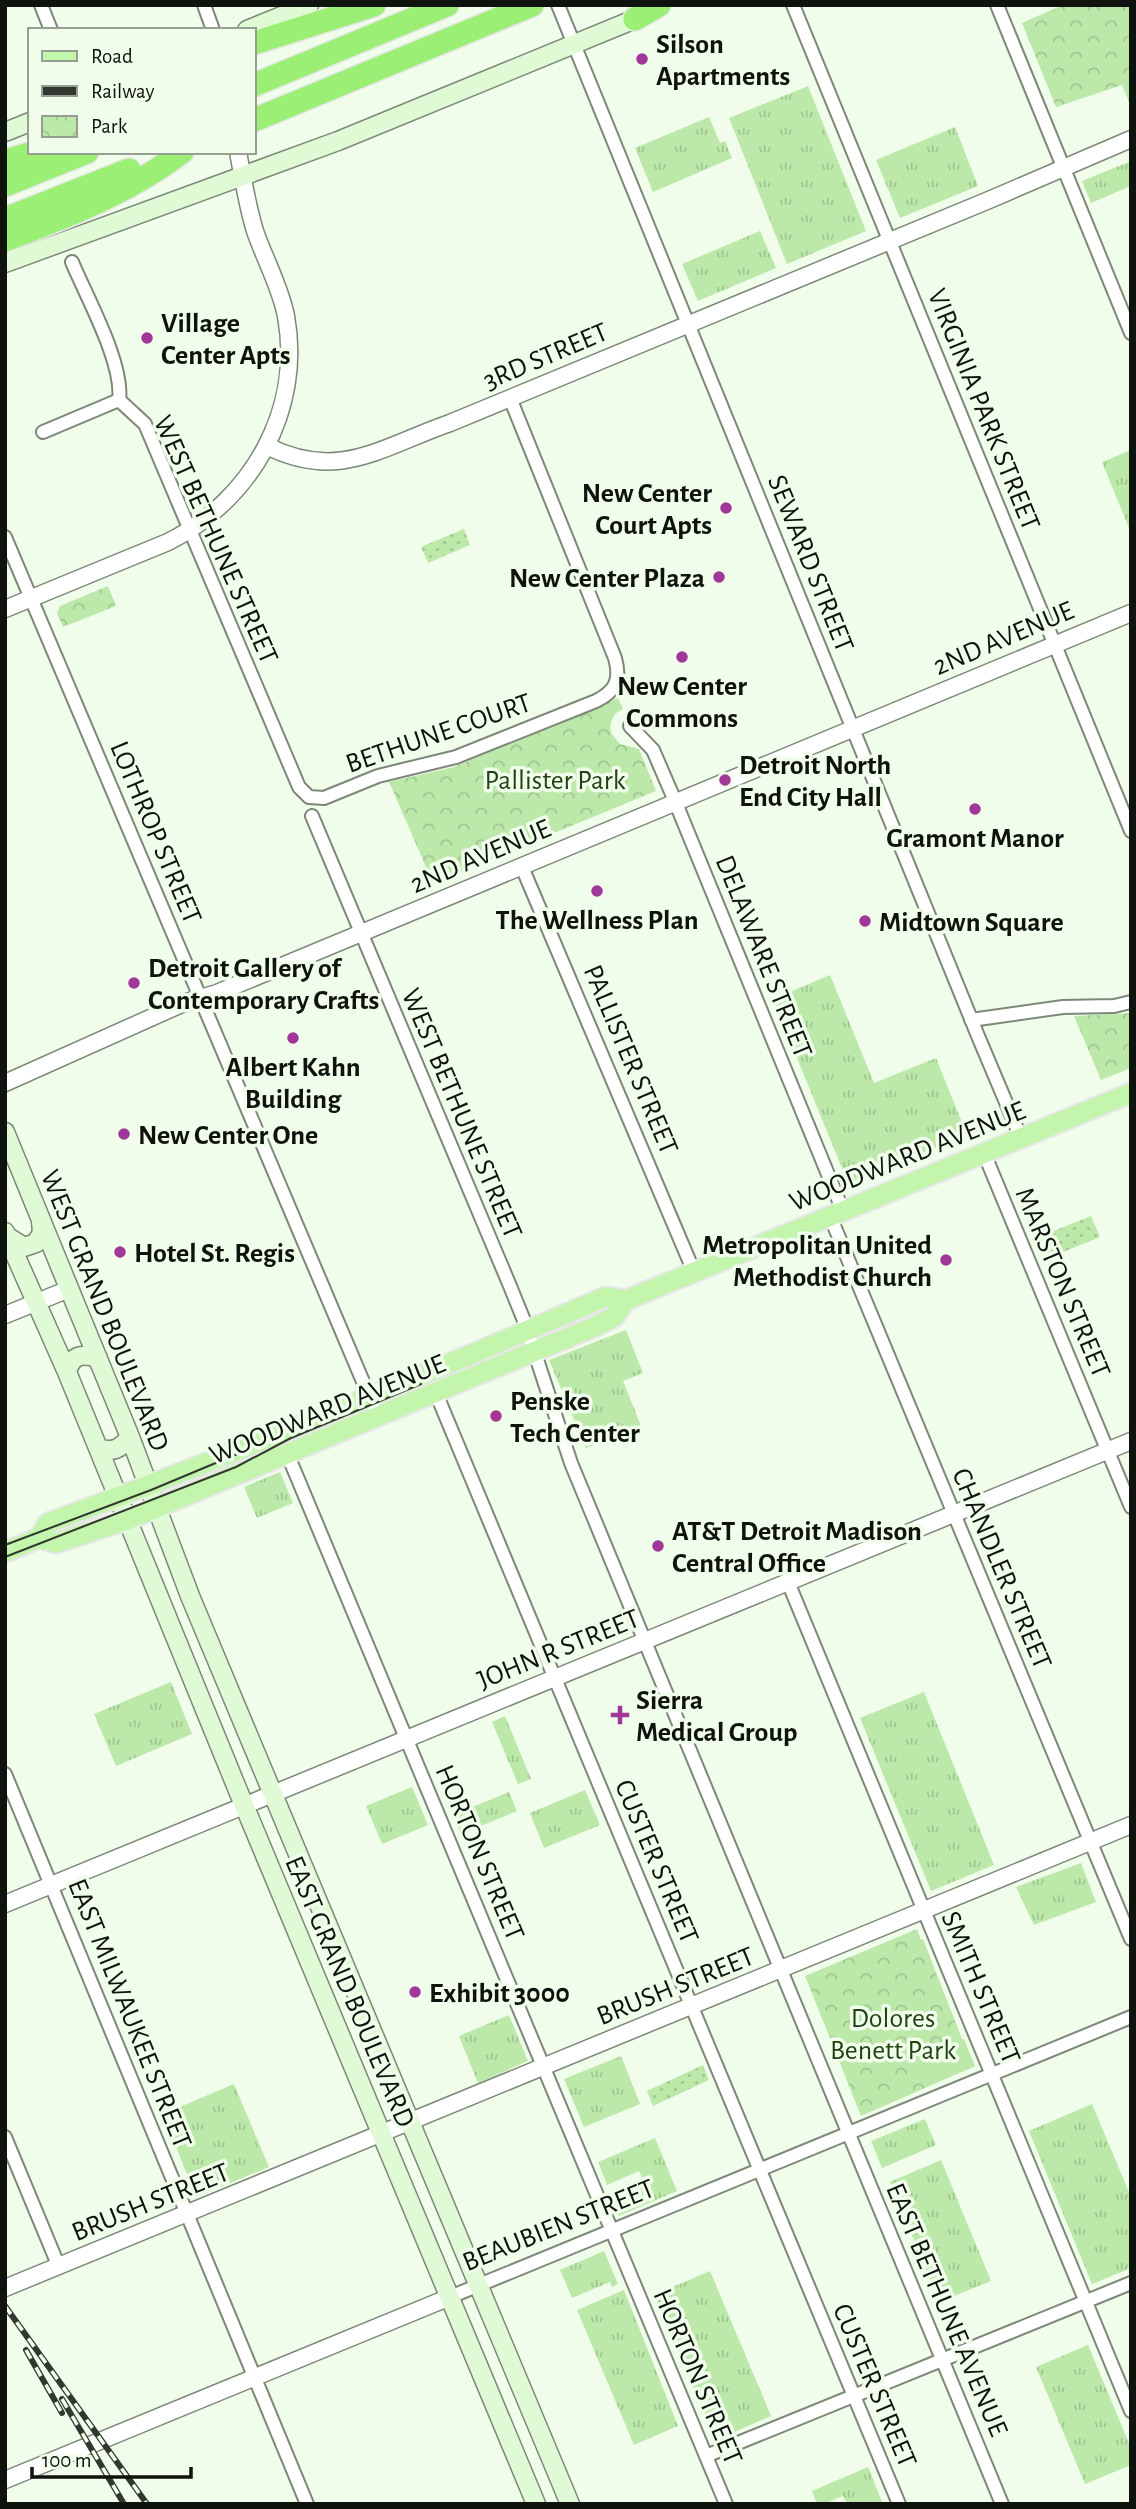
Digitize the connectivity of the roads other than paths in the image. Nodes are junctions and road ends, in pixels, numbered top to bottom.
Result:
1 (41, 5) edge
2 (204, 5) edge
3 (374, 5) edge
4 (447, 5) edge
5 (532, 5) edge
6 (659, 5) edge
7 (669, 5) edge
8 (793, 5) edge
9 (997, 5) edge
10 (304, 7) edge
11 (560, 9) edge
12 (635, 19) junction
13 (50, 28) edge
14 (212, 28) edge
15 (256, 40) edge
16 (256, 40) edge
17 (575, 45) junction
18 (256, 83) edge
19 (256, 119) edge
20 (28, 123) edge
21 (5, 132) edge
22 (1131, 139) edge
23 (29, 154) edge
24 (82, 154) edge
25 (169, 154) edge
26 (180, 154) edge
27 (238, 154) edge
28 (5, 161) edge
29 (1063, 167) junction
30 (243, 177) junction
31 (5, 185) edge
32 (5, 219) edge
33 (5, 240) edge
34 (889, 240) junction
35 (72, 262) dead end
36 (5, 263) edge
37 (688, 323) junction
38 (1131, 332) edge
39 (510, 398) junction
40 (119, 400) junction
41 (43, 432) dead end
42 (267, 446) junction
43 (190, 530) junction
44 (5, 537) edge
45 (31, 598) junction
46 (5, 609) edge
47 (1131, 613) edge
48 (1055, 644) junction
49 (630, 726) dead end
50 (853, 728) junction
51 (309, 797) joint
52 (675, 802) junction
53 (312, 816) dead end
54 (1131, 831) edge
55 (522, 867) junction
56 (360, 932) junction
57 (201, 998) junction
58 (1131, 1002) edge
59 (971, 1020) junction
60 (5, 1083) edge
61 (1129, 1098) edge
62 (5, 1132) edge
63 (1021, 1138) junction
64 (984, 1153) junction
65 (836, 1214) junction
66 (41, 1221) junction
67 (6, 1234) edge
68 (694, 1272) junction
69 (69, 1289) junction
70 (626, 1300) junction
71 (37, 1302) junction
72 (5, 1315) edge
73 (527, 1331) junction
74 (534, 1352) junction
75 (98, 1358) junction
76 (67, 1372) junction
77 (436, 1393) junction
78 (369, 1396) junction
79 (378, 1417) junction
80 (130, 1437) junction
81 (1131, 1440) edge
82 (98, 1448) junction
83 (1107, 1450) junction
84 (287, 1453) junction
85 (150, 1486) junction
86 (117, 1497) junction
87 (1131, 1507) edge
88 (158, 1508) junction
89 (954, 1514) junction
90 (127, 1520) junction
91 (39, 1538) junction
92 (168, 1539) junction
93 (139, 1549) junction
94 (5, 1552) edge
95 (788, 1582) junction
96 (645, 1641) junction
97 (555, 1678) junction
98 (407, 1739) junction
99 (263, 1767) junction
100 (229, 1770) junction
101 (5, 1774) edge
102 (274, 1794) junction
103 (244, 1806) junction
104 (1131, 1825) edge
105 (1091, 1842) junction
106 (52, 1885) junction
107 (5, 1905) edge
108 (924, 1911) junction
109 (327, 1921) junction
110 (292, 1922) junction
111 (1131, 1939) edge
112 (780, 1970) junction
113 (692, 2006) junction
114 (366, 2012) junction
115 (1131, 2017) edge
116 (336, 2024) junction
117 (544, 2067) junction
118 (992, 2074) junction
119 (411, 2122) junction
120 (383, 2133) junction
121 (848, 2133) junction
122 (5, 2137) edge
123 (760, 2169) junction
124 (187, 2214) junction
125 (611, 2230) junction
126 (59, 2267) junction
127 (1131, 2283) edge
128 (478, 2285) junction
129 (5, 2288) edge
130 (450, 2297) junction
131 (1085, 2300) junction
132 (942, 2359) junction
133 (254, 2378) junction
134 (854, 2395) junction
135 (1131, 2410) edge
136 (706, 2456) junction
137 (5, 2480) edge
138 (307, 2504) edge
139 (537, 2504) edge
140 (570, 2504) edge
141 (726, 2504) edge
142 (899, 2504) edge
143 (1002, 2504) edge

1 - 13 street
2 - 14 street
3 - 15 highway
4 - 18 highway
5 - 19 highway
6 - 12 highway
7 - 12 main road
8 - 34 street, VIRGINIA PARK STREET
9 - 29 street
10 - 16 main road
11 - 17 street, SEWARD STREET
12 - 17 main road
17 - 30 main road
17 - 37 street, SEWARD STREET
20 - 21 main road
22 - 29 street, 3RD STREET
23 - 28 highway
24 - 31 highway
25 - 32 highway
26 - 33 highway
27 - 30 street
29 - 34 street, 3RD STREET
29 - 38 street
30 - 36 main road
30 - 42 street
34 - 37 street, 3RD STREET
34 - 48 street, VIRGINIA PARK STREET
35 - 40 street, WEST BETHUNE STREET
37 - 39 street, 3RD STREET
37 - 50 street, SEWARD STREET
39 - 42 street, 3RD STREET
39 - 51 street, BETHUNE COURT
40 - 41 street
40 - 43 street, WEST BETHUNE STREET
42 - 43 street
43 - 45 street
43 - 51 street, WEST BETHUNE STREET
44 - 45 street, LOTHROP STREET
45 - 46 street
45 - 57 street, LOTHROP STREET
47 - 48 street, 2ND AVENUE
48 - 50 street, 2ND AVENUE
48 - 54 street, VIRGINIA PARK STREET
49 - 52 street, DELAWARE STREET
50 - 52 street, 2ND AVENUE
50 - 59 street, SEWARD STREET
52 - 55 street, 2ND AVENUE
52 - 65 street, DELAWARE STREET
53 - 56 street, WEST BETHUNE STREET
55 - 56 street, 2ND AVENUE
55 - 68 street, PALLISTER STREET
56 - 57 street, 2ND AVENUE
56 - 73 street, WEST BETHUNE STREET
57 - 60 street, 2ND AVENUE
57 - 78 street, LOTHROP STREET
58 - 59 street
59 - 63 street, SEWARD STREET
61 - 63 main road, WOODWARD AVENUE
62 - 66 main road, WEST GRAND BOULEVARD
63 - 64 main road, WOODWARD AVENUE
64 - 65 main road, WOODWARD AVENUE
64 - 83 street, MARSTON STREET
65 - 68 main road, WOODWARD AVENUE
65 - 89 street, CHANDLER STREET
66 - 67 main road
66 - 69 main road, WEST GRAND BOULEVARD
67 - 71 main road
68 - 70 main road, WOODWARD AVENUE
69 - 71 street
69 - 75 main road, WEST GRAND BOULEVARD
70 - 73 main road, WOODWARD AVENUE
70 - 74 main road, WOODWARD AVENUE
71 - 72 street
71 - 76 main road
73 - 74 street, WEST BETHUNE STREET
73 - 78 main road, WOODWARD AVENUE
74 - 77 main road, WOODWARD AVENUE
74 - 96 street, WEST BETHUNE STREET
75 - 76 main road
75 - 80 main road, WEST GRAND BOULEVARD
76 - 82 main road
77 - 79 main road, WOODWARD AVENUE
77 - 97 street, CUSTER STREET
78 - 79 street, LOTHROP STREET
78 - 85 main road, WOODWARD AVENUE
79 - 84 main road, WOODWARD AVENUE
80 - 82 main road
80 - 85 main road, WEST GRAND BOULEVARD
81 - 83 street, JOHN R STREET
82 - 86 main road
83 - 87 street, MARSTON STREET
83 - 89 street, JOHN R STREET
84 - 88 main road, WOODWARD AVENUE
84 - 98 street, HORTON STREET
85 - 86 main road, WOODWARD AVENUE
85 - 88 main road, WEST GRAND BOULEVARD
86 - 90 main road, EAST GRAND BOULEVARD
86 - 91 main road, WOODWARD AVENUE
88 - 90 main road, WOODWARD AVENUE
88 - 92 main road, EAST GRAND BOULEVARD
89 - 95 street, JOHN R STREET
89 - 105 street, CHANDLER STREET
90 - 91 main road, WOODWARD AVENUE
90 - 93 main road, EAST GRAND BOULEVARD
91 - 94 main road, WOODWARD AVENUE
92 - 93 main road
92 - 99 main road, EAST GRAND BOULEVARD
93 - 100 main road, EAST GRAND BOULEVARD
95 - 96 street, JOHN R STREET
95 - 108 street, SMITH STREET
96 - 97 street, JOHN R STREET
96 - 112 street, EAST BETHUNE AVENUE
97 - 98 street, JOHN R STREET
97 - 113 street, CUSTER STREET
98 - 102 street, JOHN R STREET
98 - 117 street, HORTON STREET
99 - 100 main road
99 - 102 main road, EAST GRAND BOULEVARD
100 - 103 main road, EAST GRAND BOULEVARD
101 - 106 street, EAST MILWAUKEE STREET
102 - 103 street, JOHN R STREET
102 - 109 main road, EAST GRAND BOULEVARD
103 - 106 street, JOHN R STREET
103 - 110 main road, EAST GRAND BOULEVARD
104 - 105 street, BRUSH STREET
105 - 108 street, BRUSH STREET
105 - 111 street, CHANDLER STREET
106 - 107 street, JOHN R STREET
106 - 124 street, EAST MILWAUKEE STREET
108 - 112 street, BRUSH STREET
108 - 118 street, SMITH STREET
109 - 110 main road
109 - 114 main road, EAST GRAND BOULEVARD
110 - 116 main road, EAST GRAND BOULEVARD
112 - 113 street, BRUSH STREET
112 - 121 street, EAST BETHUNE AVENUE
113 - 117 street, BRUSH STREET
113 - 123 street, CUSTER STREET
114 - 116 main road
114 - 119 main road, EAST GRAND BOULEVARD
115 - 118 street, BEAUBIEN STREET
116 - 120 main road, EAST GRAND BOULEVARD
117 - 119 street, BRUSH STREET
117 - 125 street, HORTON STREET
118 - 121 street, BEAUBIEN STREET
118 - 131 street, SMITH STREET
119 - 120 street, BRUSH STREET
119 - 128 main road, EAST GRAND BOULEVARD
120 - 124 street, BRUSH STREET
120 - 130 main road, EAST GRAND BOULEVARD
121 - 123 street, BEAUBIEN STREET
121 - 132 street, EAST BETHUNE AVENUE
122 - 126 street
123 - 125 street, BEAUBIEN STREET
123 - 134 street, CUSTER STREET
124 - 126 street, BRUSH STREET
124 - 133 street, EAST MILWAUKEE STREET
125 - 128 street, BEAUBIEN STREET
125 - 136 street, HORTON STREET
126 - 129 street, BRUSH STREET
127 - 131 street
128 - 130 street, BEAUBIEN STREET
128 - 140 main road, EAST GRAND BOULEVARD
130 - 133 street, BEAUBIEN STREET
130 - 139 main road, EAST GRAND BOULEVARD
131 - 132 street
131 - 135 street, SMITH STREET
132 - 134 street
132 - 143 street, EAST BETHUNE AVENUE
133 - 137 street, BEAUBIEN STREET
133 - 138 street, EAST MILWAUKEE STREET
134 - 136 street
134 - 142 street, CUSTER STREET
136 - 141 street, HORTON STREET

